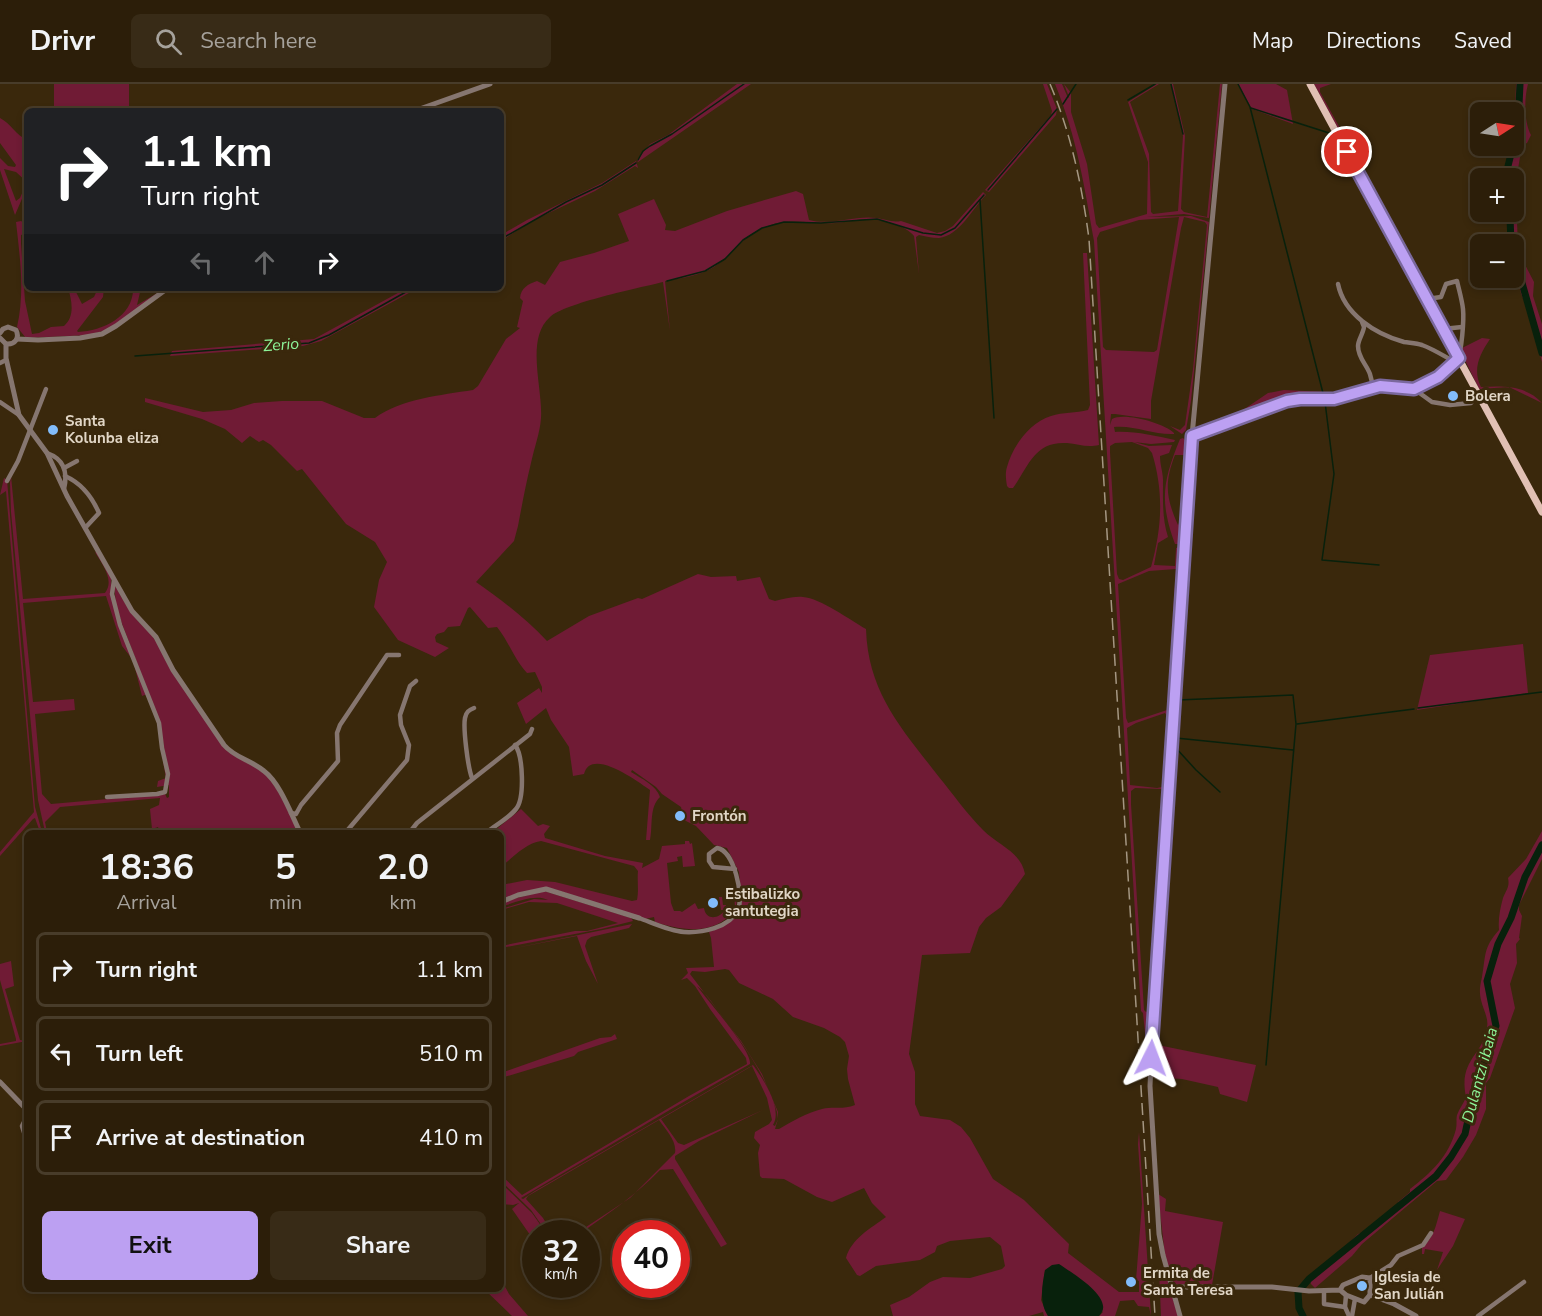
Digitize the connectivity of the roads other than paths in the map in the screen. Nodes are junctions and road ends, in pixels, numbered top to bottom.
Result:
1 (490, 84) edge
2 (1225, 84) edge
3 (1310, 84) edge
4 (422, 108) edge
5 (1338, 284) dead end
6 (164, 291) edge
7 (1427, 299) junction
8 (1362, 322) junction
9 (1462, 327) junction
10 (1443, 329) junction
11 (0, 333) edge
12 (17, 339) junction
13 (6, 344) junction
14 (1457, 360) junction
15 (3, 362) edge
16 (1372, 388) junction
17 (46, 389) dead end
18 (1414, 389) junction
19 (1478, 393) junction
20 (0, 402) edge
21 (19, 415) junction
22 (29, 429) junction
23 (1192, 436) junction
24 (47, 453) junction
25 (77, 461) dead end
26 (64, 468) junction
27 (65, 476) junction
28 (7, 481) dead end
29 (63, 489) junction
30 (1542, 512) edge
31 (86, 527) junction
32 (114, 580) junction
33 (399, 655) dead end
34 (416, 681) dead end
35 (474, 708) dead end
36 (532, 729) dead end
37 (515, 745) junction
38 (472, 778) junction
39 (107, 797) dead end
40 (286, 804) junction
41 (299, 808) junction
42 (290, 813) junction
43 (298, 830) edge
44 (348, 830) edge
45 (412, 830) edge
46 (490, 830) edge
47 (735, 869) junction
48 (504, 901) edge
49 (639, 918) joint
50 (0, 1082) edge
51 (24, 1107) edge
52 (1431, 1233) dead end
53 (1370, 1278) junction
54 (1524, 1282) dead end
55 (1171, 1287) junction
56 (1340, 1290) junction
57 (1324, 1291) junction
58 (1346, 1295) junction
59 (1370, 1295) junction
60 (1355, 1299) junction
61 (1345, 1307) junction
62 (1180, 1316) edge
63 (1351, 1316) edge
64 (1416, 1316) edge
65 (1478, 1316) edge

1 - 4 street
2 - 23 street
3 - 7 main road
5 - 8 street
6 - 12 street
7 - 9 street
7 - 10 main road
8 - 14 street
8 - 16 street
9 - 10 street
9 - 14 street
10 - 14 main road
11 - 12 street
11 - 13 street
12 - 13 street
13 - 15 street
14 - 18 street
14 - 19 main road
15 - 21 street
16 - 18 street
16 - 23 street
17 - 22 street
18 - 19 street
19 - 30 main road
20 - 21 street
21 - 22 street
22 - 24 street
22 - 28 street
23 - 55 street
24 - 26 street
24 - 29 street
25 - 26 street
26 - 27 street
27 - 29 street
27 - 31 street
29 - 31 street
31 - 32 street
32 - 39 street
32 - 40 street
33 - 41 street
34 - 44 street
35 - 38 street
36 - 37 street
37 - 38 street
37 - 46 street
38 - 45 street
40 - 41 street
40 - 42 street
41 - 42 street
41 - 43 street
42 - 43 street
47 - 47 street
47 - 49 street
48 - 49 street
50 - 51 street
52 - 53 street
53 - 56 street
53 - 59 street
54 - 65 street
55 - 57 street
55 - 62 street
56 - 57 street
56 - 58 street
57 - 61 street
58 - 60 street
58 - 61 street
59 - 60 street
59 - 64 street
60 - 63 street
61 - 63 street

